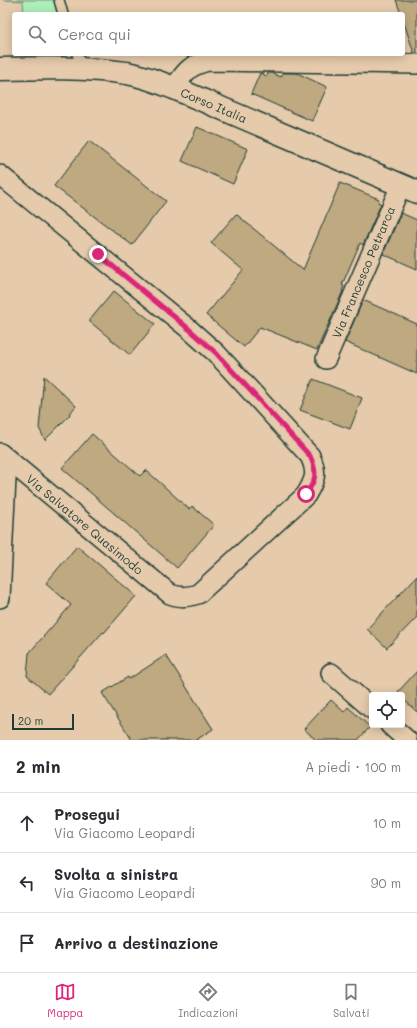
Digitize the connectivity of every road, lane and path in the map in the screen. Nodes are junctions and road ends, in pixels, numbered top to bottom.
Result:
1 (58, 0) edge
2 (62, 12) edge
3 (79, 62) edge
4 (417, 64) edge
5 (0, 69) edge
6 (174, 88) junction
7 (0, 175) edge
8 (409, 189) edge
9 (326, 359) dead end
10 (4, 456) edge
11 (0, 598) edge
12 (331, 673) dead end
13 (369, 706) edge
14 (393, 728) edge
15 (407, 740) edge

1 - 2 lane
3 - 5 street, Corso Italia
3 - 6 street, Corso Italia
4 - 6 street
6 - 8 street, Corso Italia
7 - 10 street, Via Salvatore Quasimodo
8 - 9 street, Via Francesco Petrarca
10 - 11 street
12 - 13 street
14 - 15 street

